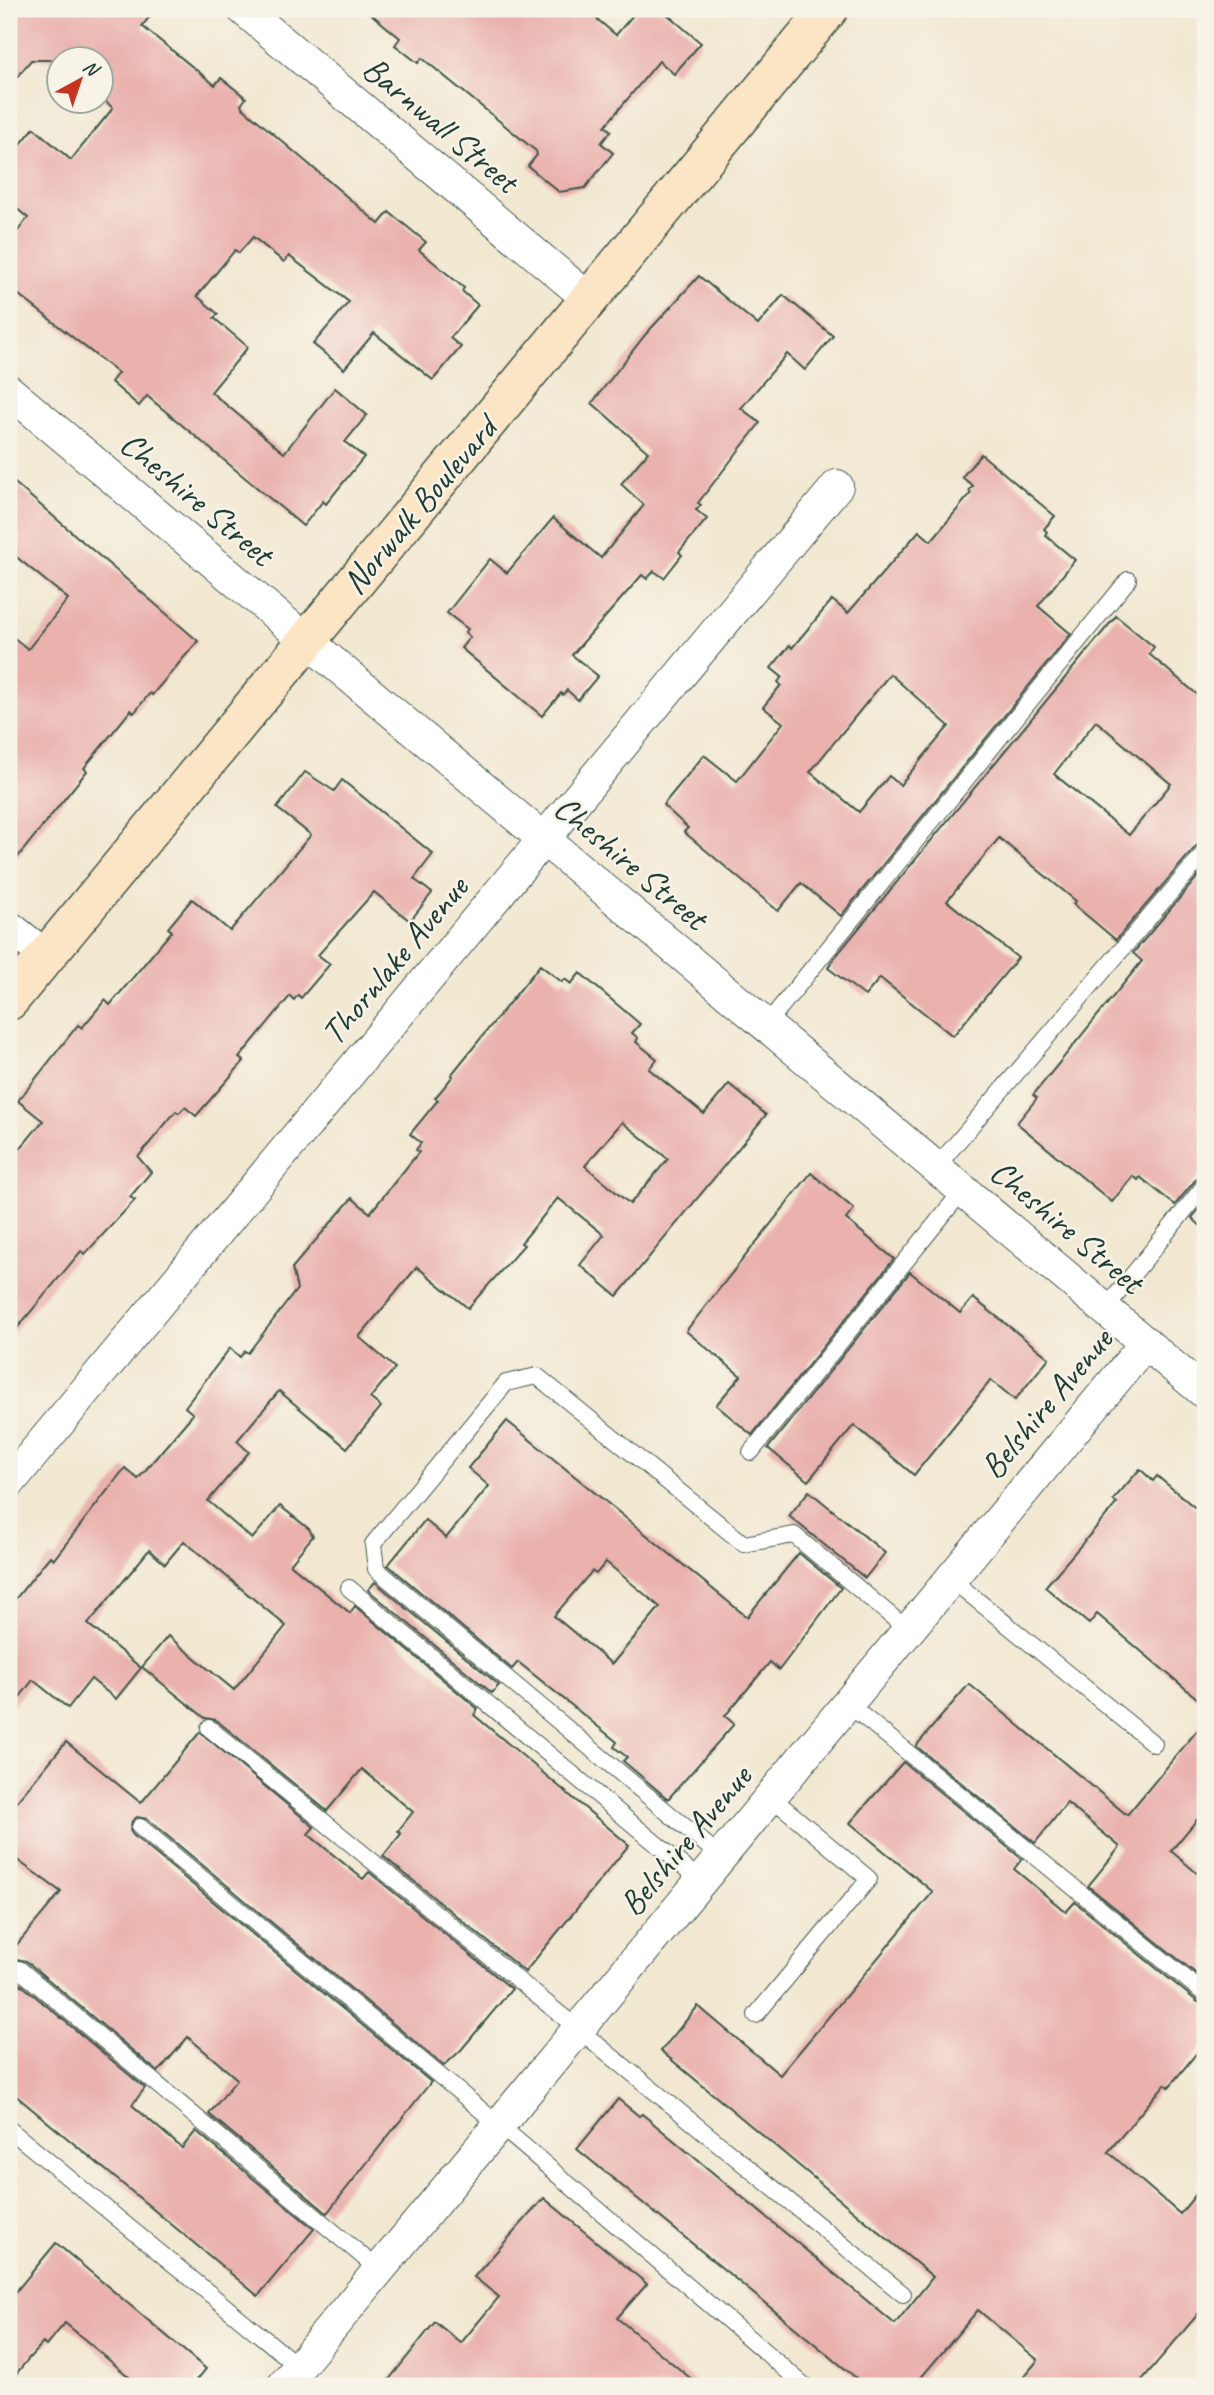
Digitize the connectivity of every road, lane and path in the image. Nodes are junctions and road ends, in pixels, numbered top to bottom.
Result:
1 (243, 9) edge
2 (829, 9) edge
3 (589, 299) junction
4 (9, 391) edge
5 (837, 486) dead end
6 (1128, 580) dead end
7 (307, 641) junction
8 (544, 840) junction
9 (1205, 852) edge
10 (9, 927) edge
11 (46, 956) junction
12 (9, 1001) edge
13 (766, 1025) junction
14 (937, 1166) junction
15 (1205, 1185) edge
16 (963, 1190) junction
17 (1105, 1308) junction
18 (1146, 1343) junction
19 (1205, 1392) edge
20 (751, 1452) dead end
21 (9, 1483) edge
22 (951, 1579) junction
23 (349, 1588) dead end
24 (908, 1630) junction
25 (848, 1704) junction
26 (209, 1728) dead end
27 (1154, 1744) dead end
28 (771, 1797) junction
29 (140, 1827) dead end
30 (721, 1857) junction
31 (701, 1881) junction
32 (19, 1969) dead end
33 (1205, 1994) edge
34 (756, 2015) dead end
35 (579, 2029) junction
36 (499, 2125) junction
37 (9, 2129) edge
38 (379, 2270) junction
39 (903, 2294) dead end
40 (296, 2378) edge
41 (805, 2386) edge

1 - 3 street, Barnwall Street
2 - 3 street, Norwalk Boulevard
3 - 7 street, Norwalk Boulevard
4 - 7 street, Cheshire Street
5 - 8 street, Thornlake Avenue
6 - 13 lane
7 - 8 street, Cheshire Street
7 - 11 street, Norwalk Boulevard
8 - 13 street, Cheshire Street
8 - 21 street, Thornlake Avenue
9 - 14 lane
10 - 11 street
11 - 12 street, Norwalk Boulevard
13 - 14 street, Cheshire Street
14 - 16 street, Cheshire Street
15 - 17 lane
16 - 17 street, Cheshire Street
16 - 20 lane
17 - 18 street, Cheshire Street
18 - 19 street, Cheshire Street
18 - 22 street, Belshire Avenue
22 - 24 street, Belshire Avenue
22 - 27 lane
23 - 31 lane
24 - 25 street, Belshire Avenue
24 - 30 lane
25 - 28 street, Belshire Avenue
25 - 33 lane
26 - 35 lane
28 - 30 street, Belshire Avenue
28 - 34 lane
29 - 36 lane
30 - 31 street, Belshire Avenue
31 - 35 street, Belshire Avenue
32 - 38 lane
35 - 36 street, Belshire Avenue
35 - 39 lane
36 - 38 street, Belshire Avenue
36 - 41 lane
37 - 40 lane
38 - 40 street, Belshire Avenue

